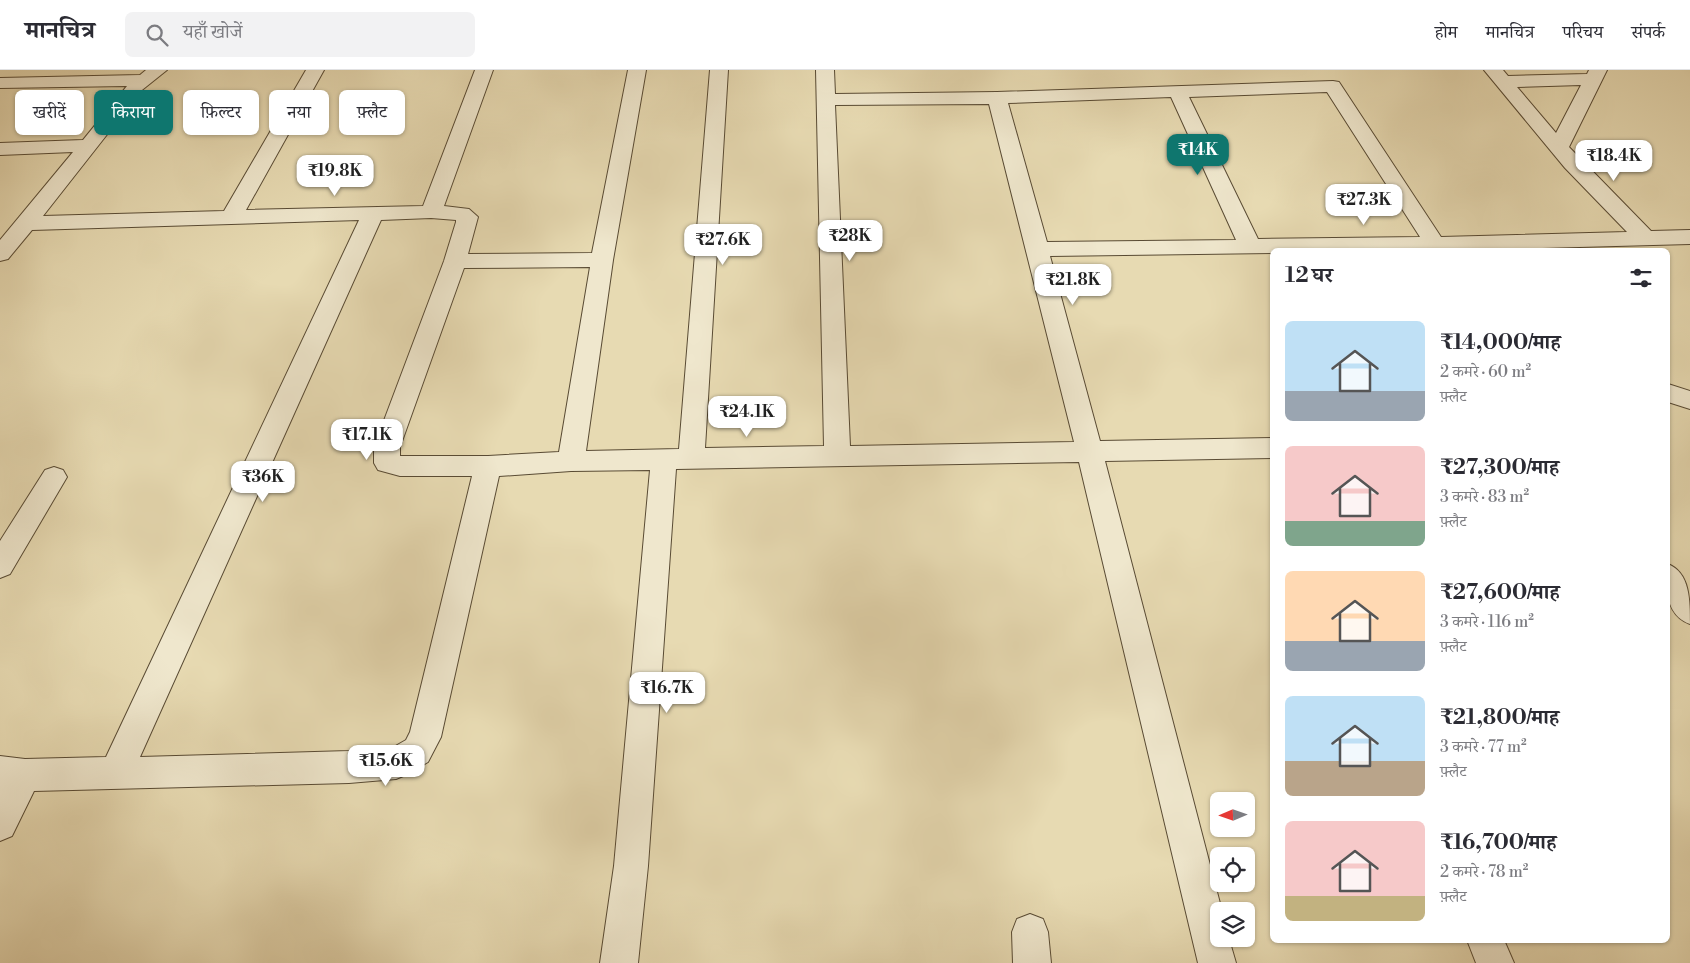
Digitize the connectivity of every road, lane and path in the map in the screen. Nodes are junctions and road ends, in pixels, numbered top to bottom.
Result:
1 (315, 70) edge
2 (484, 70) edge
3 (638, 70) edge
4 (719, 70) edge
5 (825, 70) edge
6 (151, 75) edge
7 (1595, 75) edge
8 (1498, 76) edge
9 (0, 83) edge
10 (1177, 91) junction
11 (997, 98) junction
12 (827, 100) junction
13 (90, 146) junction
14 (1559, 146) junction
15 (0, 149) edge
16 (431, 212) junction
17 (373, 214) junction
18 (232, 218) junction
19 (27, 223) junction
20 (1690, 237) edge
21 (1645, 238) junction
22 (1435, 244) junction
23 (1250, 246) junction
24 (1291, 248) edge
25 (1038, 249) junction
26 (0, 254) edge
27 (602, 260) junction
28 (455, 261) junction
29 (1670, 394) edge
30 (1690, 400) edge
31 (1270, 448) edge
32 (1090, 452) junction
33 (837, 456) junction
34 (678, 459) junction
35 (571, 461) junction
36 (488, 466) junction
37 (54, 477) dead end
38 (0, 566) edge
39 (1670, 579) edge
40 (1690, 611) edge
41 (13, 774) edge
42 (115, 774) junction
43 (0, 824) edge
44 (1486, 943) edge
45 (619, 963) edge
46 (1217, 963) edge
47 (1495, 963) edge

1 - 18 street
2 - 16 street
3 - 27 street
4 - 34 street
5 - 12 street
6 - 9 street
6 - 13 street
7 - 8 street
7 - 14 street
8 - 14 street
10 - 11 street
10 - 22 street
10 - 23 street
11 - 12 street
11 - 25 street
12 - 33 street
13 - 15 street
13 - 19 street
14 - 21 street
16 - 17 street
16 - 28 street
17 - 18 street
17 - 42 street
18 - 19 street
19 - 26 street
20 - 21 street
21 - 22 street
22 - 24 street
23 - 24 street
23 - 25 street
25 - 32 street
27 - 28 street
27 - 35 street
28 - 36 street
29 - 30 street
31 - 32 street
32 - 33 street
32 - 46 street
33 - 34 street
34 - 35 street
34 - 45 street
35 - 36 street
36 - 42 street
37 - 38 street
39 - 40 street
41 - 42 street
41 - 43 street
44 - 47 street

